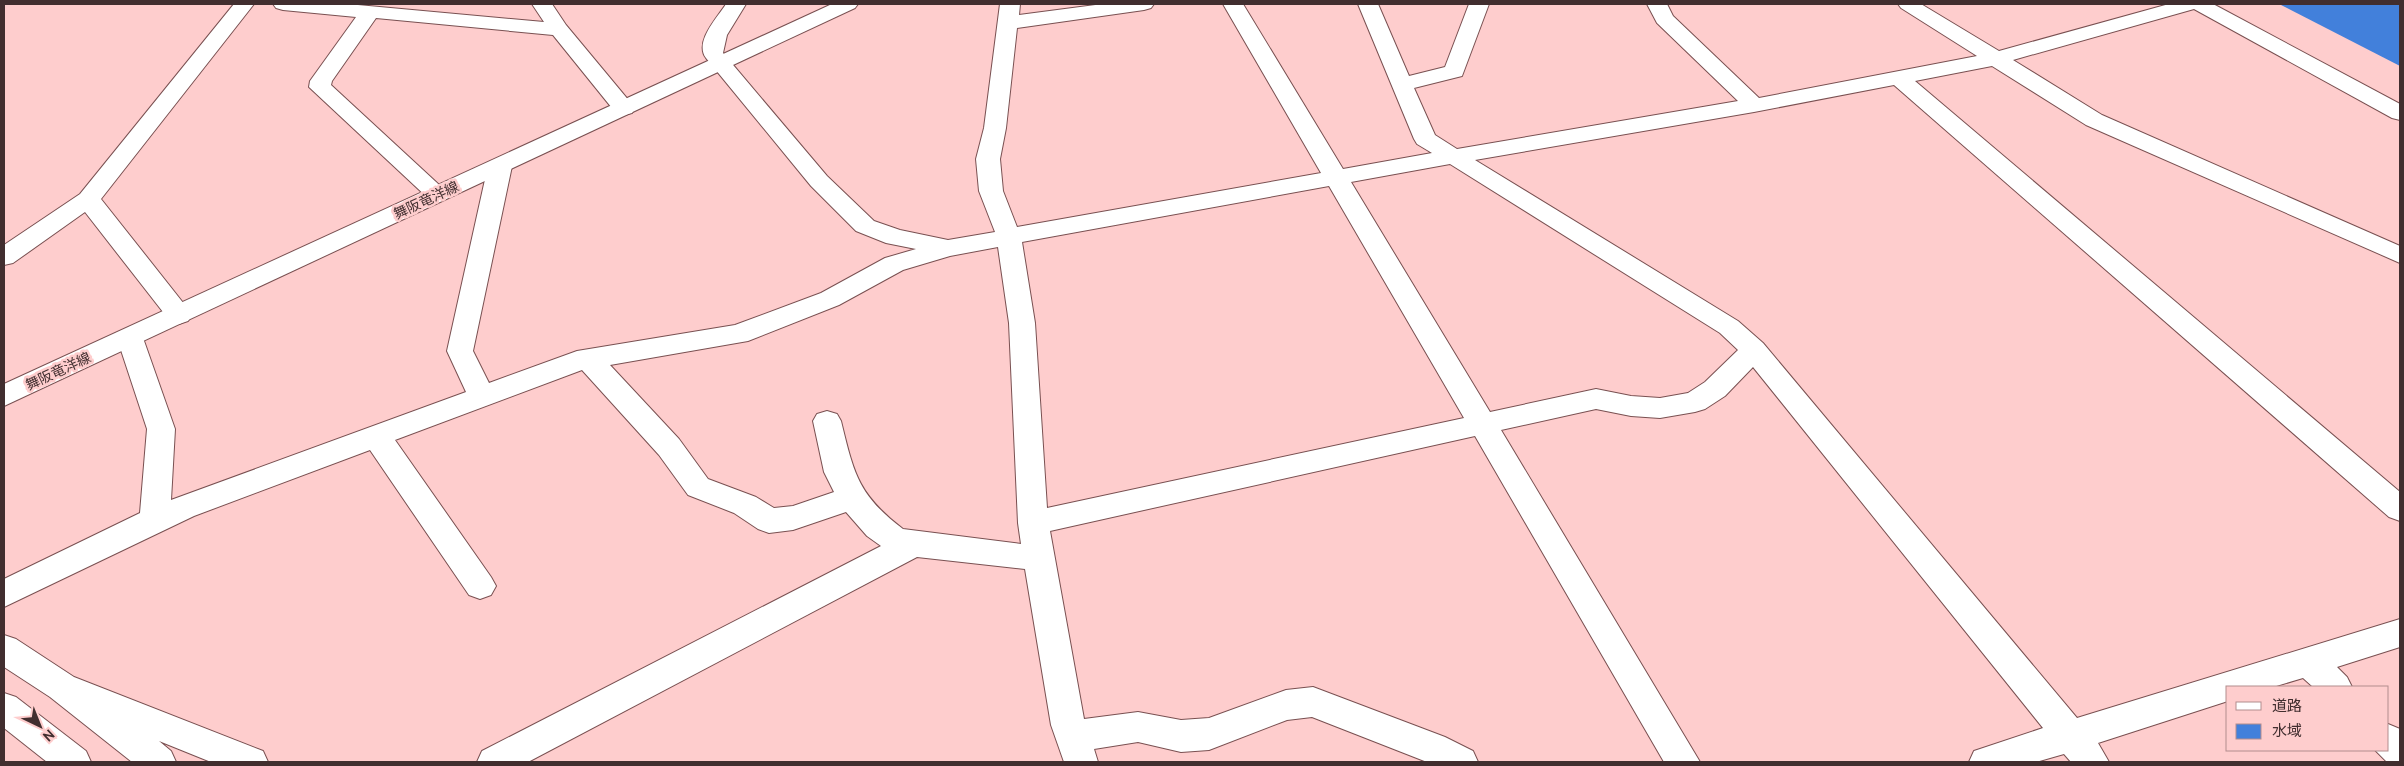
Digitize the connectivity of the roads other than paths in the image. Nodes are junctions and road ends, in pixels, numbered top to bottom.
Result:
1 (244, 4) edge
2 (283, 4) edge
3 (542, 4) edge
4 (736, 4) edge
5 (848, 4) edge
6 (1144, 4) edge
7 (1233, 4) edge
8 (1368, 4) edge
9 (1479, 4) edge
10 (1657, 4) edge
11 (1908, 4) edge
12 (2190, 4) edge
13 (2199, 4) edge
14 (370, 12) junction
15 (1009, 13) edge
16 (559, 29) junction
17 (1995, 59) junction
18 (721, 63) junction
19 (1898, 77) junction
20 (1402, 85) junction
21 (1754, 105) junction
22 (624, 108) junction
23 (2400, 112) edge
24 (1456, 157) junction
25 (500, 166) junction
26 (1336, 177) junction
27 (437, 194) junction
28 (88, 199) junction
29 (1009, 237) junction
30 (948, 248) junction
31 (2400, 254) edge
32 (4, 257) edge
33 (179, 315) junction
34 (130, 338) junction
35 (1754, 350) junction
36 (588, 359) junction
37 (4, 396) edge
38 (482, 397) junction
39 (827, 421) dead end
40 (1483, 424) junction
41 (376, 436) junction
42 (852, 498) junction
43 (2400, 509) edge
44 (155, 520) junction
45 (1033, 523) junction
46 (914, 544) junction
47 (1038, 558) junction
48 (480, 586) dead end
49 (4, 594) edge
50 (2400, 633) edge
51 (4, 649) edge
52 (2308, 661) junction
53 (2229, 686) edge
54 (2334, 686) edge
55 (62, 687) junction
56 (2226, 687) edge
57 (4, 708) edge
58 (2070, 736) junction
59 (2389, 741) edge
60 (1076, 749) edge
61 (2400, 752) edge
62 (74, 762) edge
63 (159, 762) edge
64 (251, 762) edge
65 (494, 762) edge
66 (1461, 762) edge
67 (1683, 762) edge
68 (1986, 762) edge
69 (2092, 762) edge

1 - 28 street
2 - 14 street
3 - 16 street
4 - 18 street
5 - 18 street, 舞阪竜洋線
6 - 15 street
7 - 26 street
8 - 20 street
9 - 20 street
10 - 21 street
11 - 17 street
12 - 17 street
13 - 23 street
14 - 16 street
14 - 27 street
15 - 29 street
16 - 22 street
17 - 19 street
17 - 31 street
18 - 22 street, 舞阪竜洋線
18 - 30 street
19 - 21 street
19 - 43 street
20 - 24 street
21 - 24 street
22 - 25 street, 舞阪竜洋線
24 - 26 street
24 - 35 street
25 - 27 street, 舞阪竜洋線
25 - 38 street
26 - 29 street
26 - 40 street
27 - 33 street, 舞阪竜洋線
28 - 32 street
28 - 33 street
29 - 30 street
29 - 45 street
30 - 36 street
33 - 34 street, 舞阪竜洋線
34 - 37 street, 舞阪竜洋線
34 - 44 street
35 - 40 street
35 - 58 street
36 - 38 street
36 - 42 street
38 - 41 street
39 - 42 street
40 - 45 street
40 - 67 street
41 - 44 street
41 - 48 street
42 - 46 street
44 - 49 street
45 - 47 street
46 - 47 street
46 - 65 street
47 - 60 street
50 - 52 street
51 - 55 street
52 - 53 street
52 - 54 street
55 - 63 street
55 - 64 street
56 - 58 street
57 - 62 street
58 - 68 street
58 - 69 street
59 - 61 street
60 - 66 street

